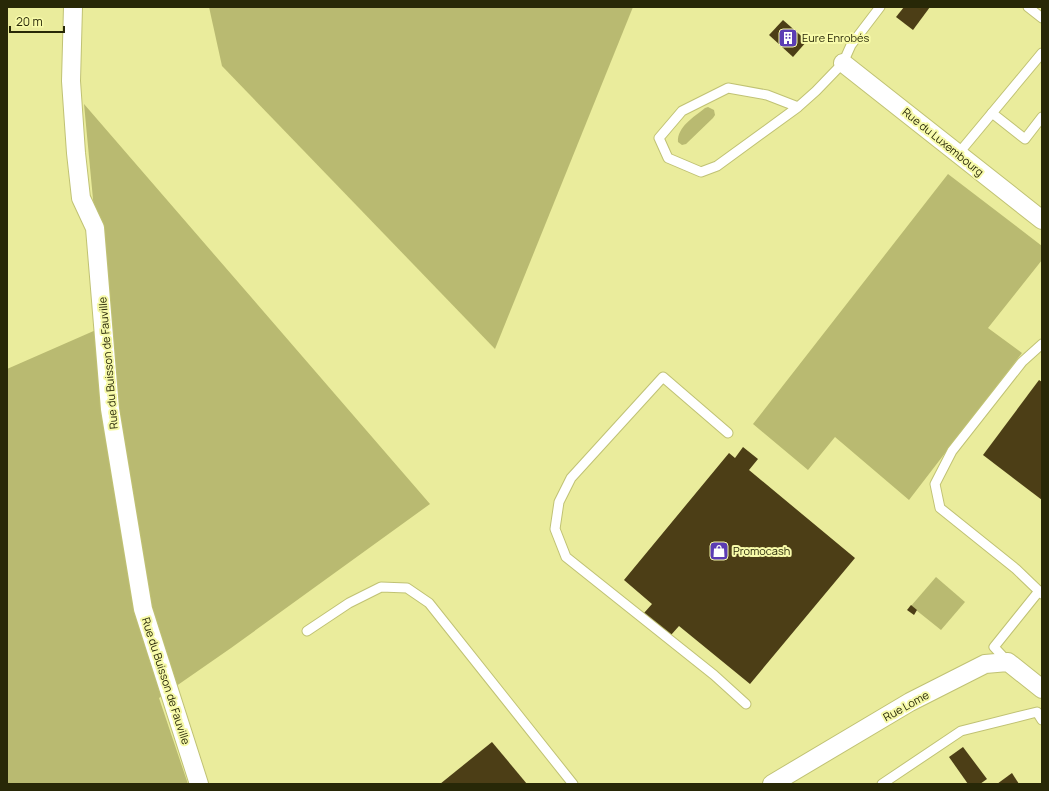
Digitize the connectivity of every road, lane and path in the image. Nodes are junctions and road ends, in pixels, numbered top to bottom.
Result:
1 (73, 7) edge
2 (880, 7) edge
3 (1028, 7) edge
4 (1042, 18) edge
5 (1042, 53) edge
6 (844, 63) junction
7 (798, 107) junction
8 (992, 113) junction
9 (1042, 117) edge
10 (958, 154) junction
11 (1042, 220) edge
12 (1042, 344) edge
13 (728, 433) dead end
14 (1040, 592) edge
15 (307, 632) dead end
16 (1008, 662) junction
17 (1042, 688) edge
18 (746, 704) dead end
19 (1040, 713) edge
20 (199, 784) edge
21 (572, 784) edge
22 (772, 784) edge
23 (882, 784) edge

1 - 20 street, Rue du Buisson de Fauville
2 - 6 lane
3 - 4 lane
5 - 8 lane
6 - 7 lane
6 - 10 street, Rue du Luxembourg
7 - 7 lane
8 - 9 lane
8 - 10 lane
10 - 11 street, Rue du Luxembourg
12 - 14 lane
13 - 18 lane
14 - 16 lane
15 - 21 lane
16 - 17 street
16 - 22 street, Rue Lome
19 - 23 lane

